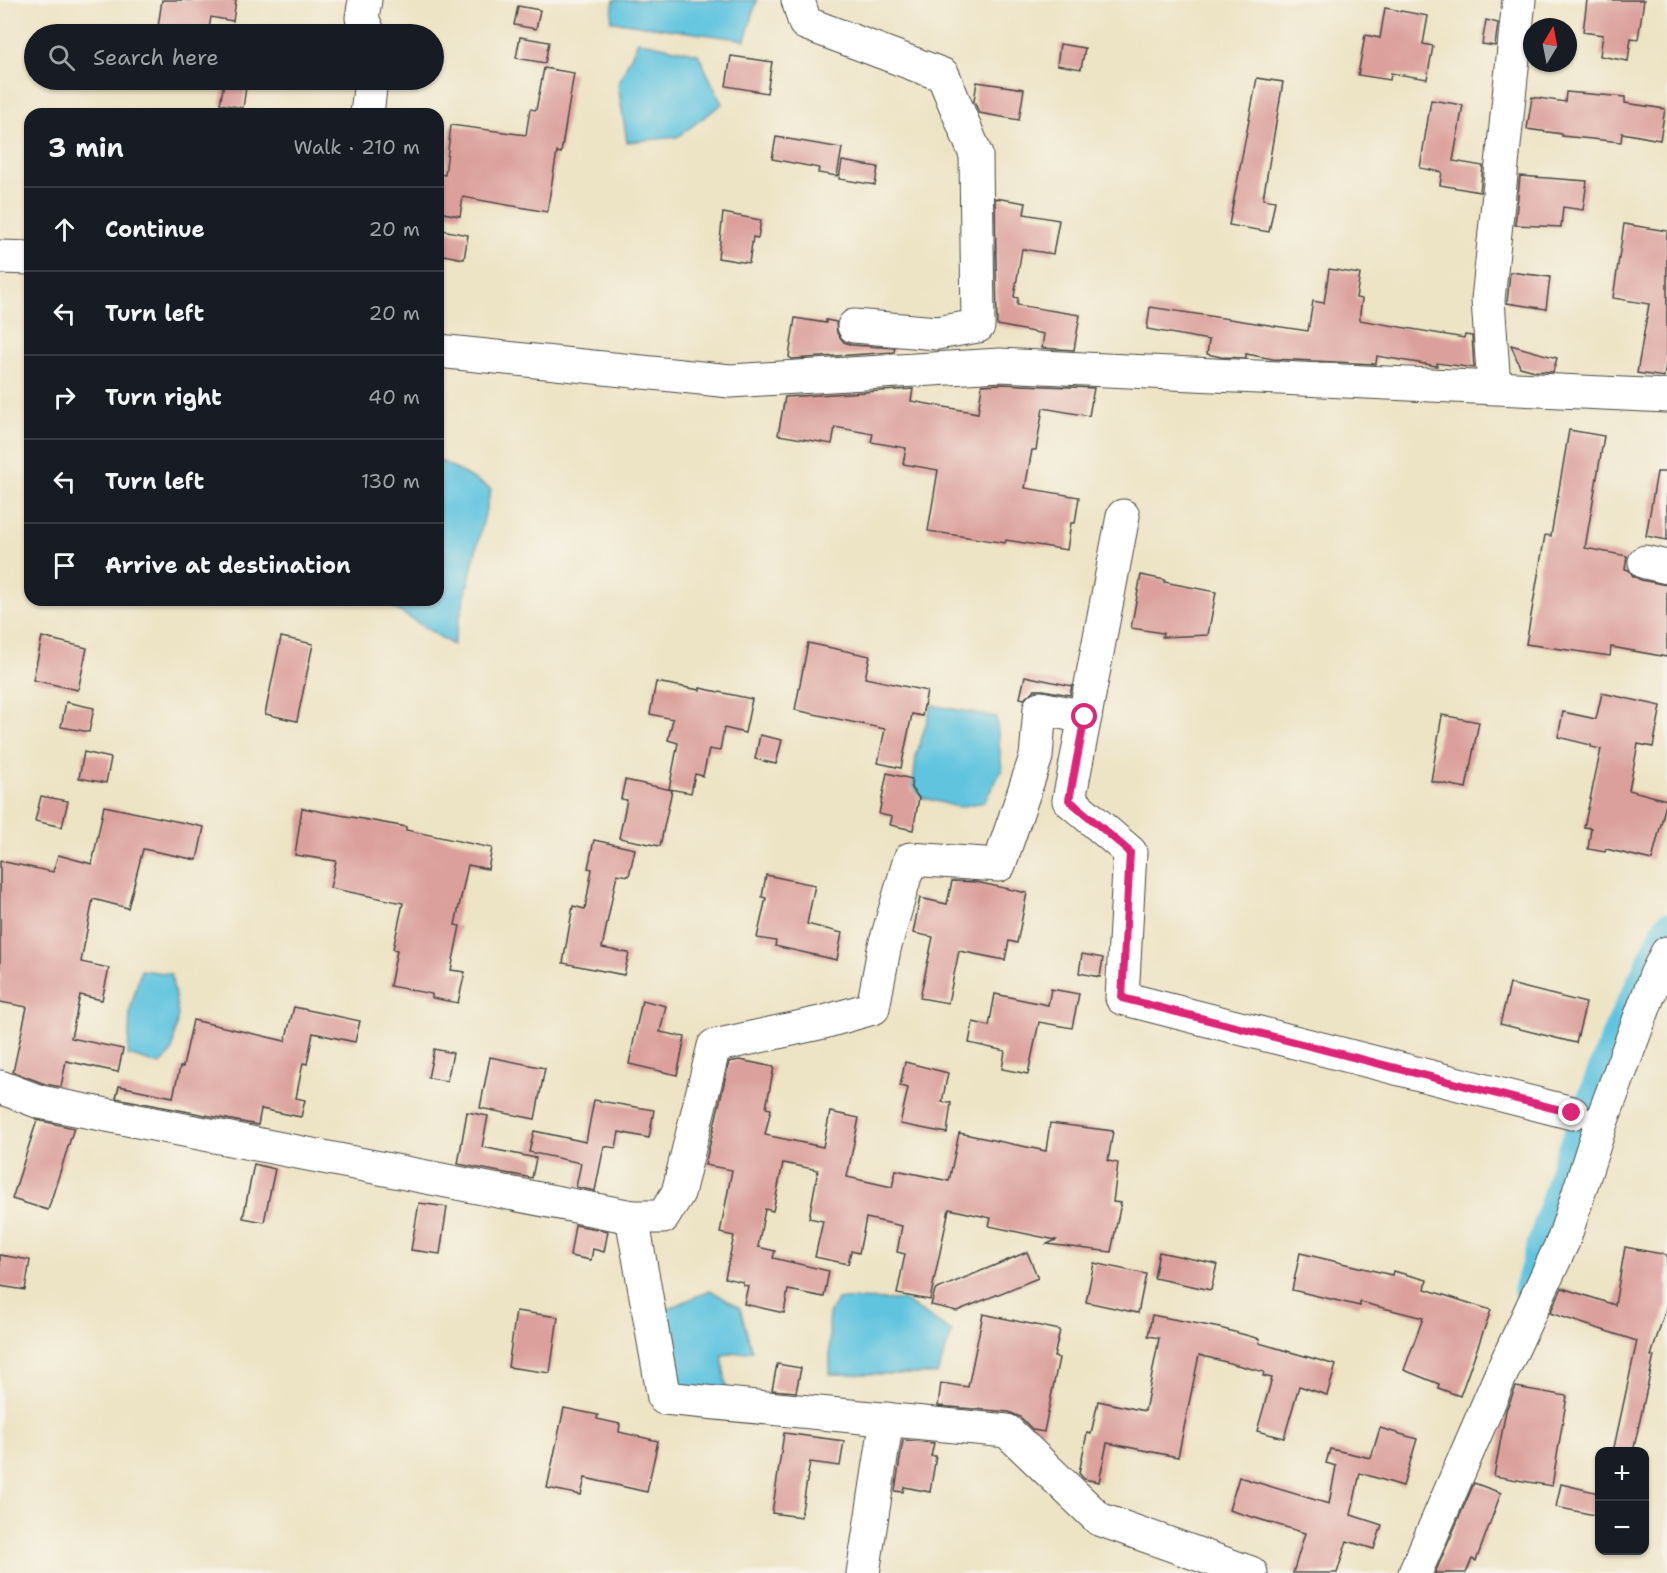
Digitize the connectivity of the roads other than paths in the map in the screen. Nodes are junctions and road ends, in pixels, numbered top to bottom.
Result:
1 (365, 0) edge
2 (798, 0) edge
3 (1519, 0) edge
4 (365, 24) edge
5 (370, 90) edge
6 (368, 108) edge
7 (0, 257) edge
8 (24, 258) edge
9 (854, 327) dead end
10 (444, 352) edge
11 (1494, 387) junction
12 (1667, 396) edge
13 (1123, 516) dead end
14 (1085, 717) junction
15 (1667, 952) edge
16 (0, 1087) edge
17 (1572, 1113) dead end
18 (632, 1217) junction
19 (887, 1419) junction
20 (863, 1573) edge
21 (1251, 1573) edge
22 (1415, 1573) edge

1 - 4 street
2 - 9 street
3 - 11 street
5 - 6 street
7 - 8 street
10 - 11 street
11 - 12 street
13 - 14 street
14 - 17 street
14 - 18 street
15 - 22 street
16 - 18 street
18 - 19 street
19 - 20 street
19 - 21 street

